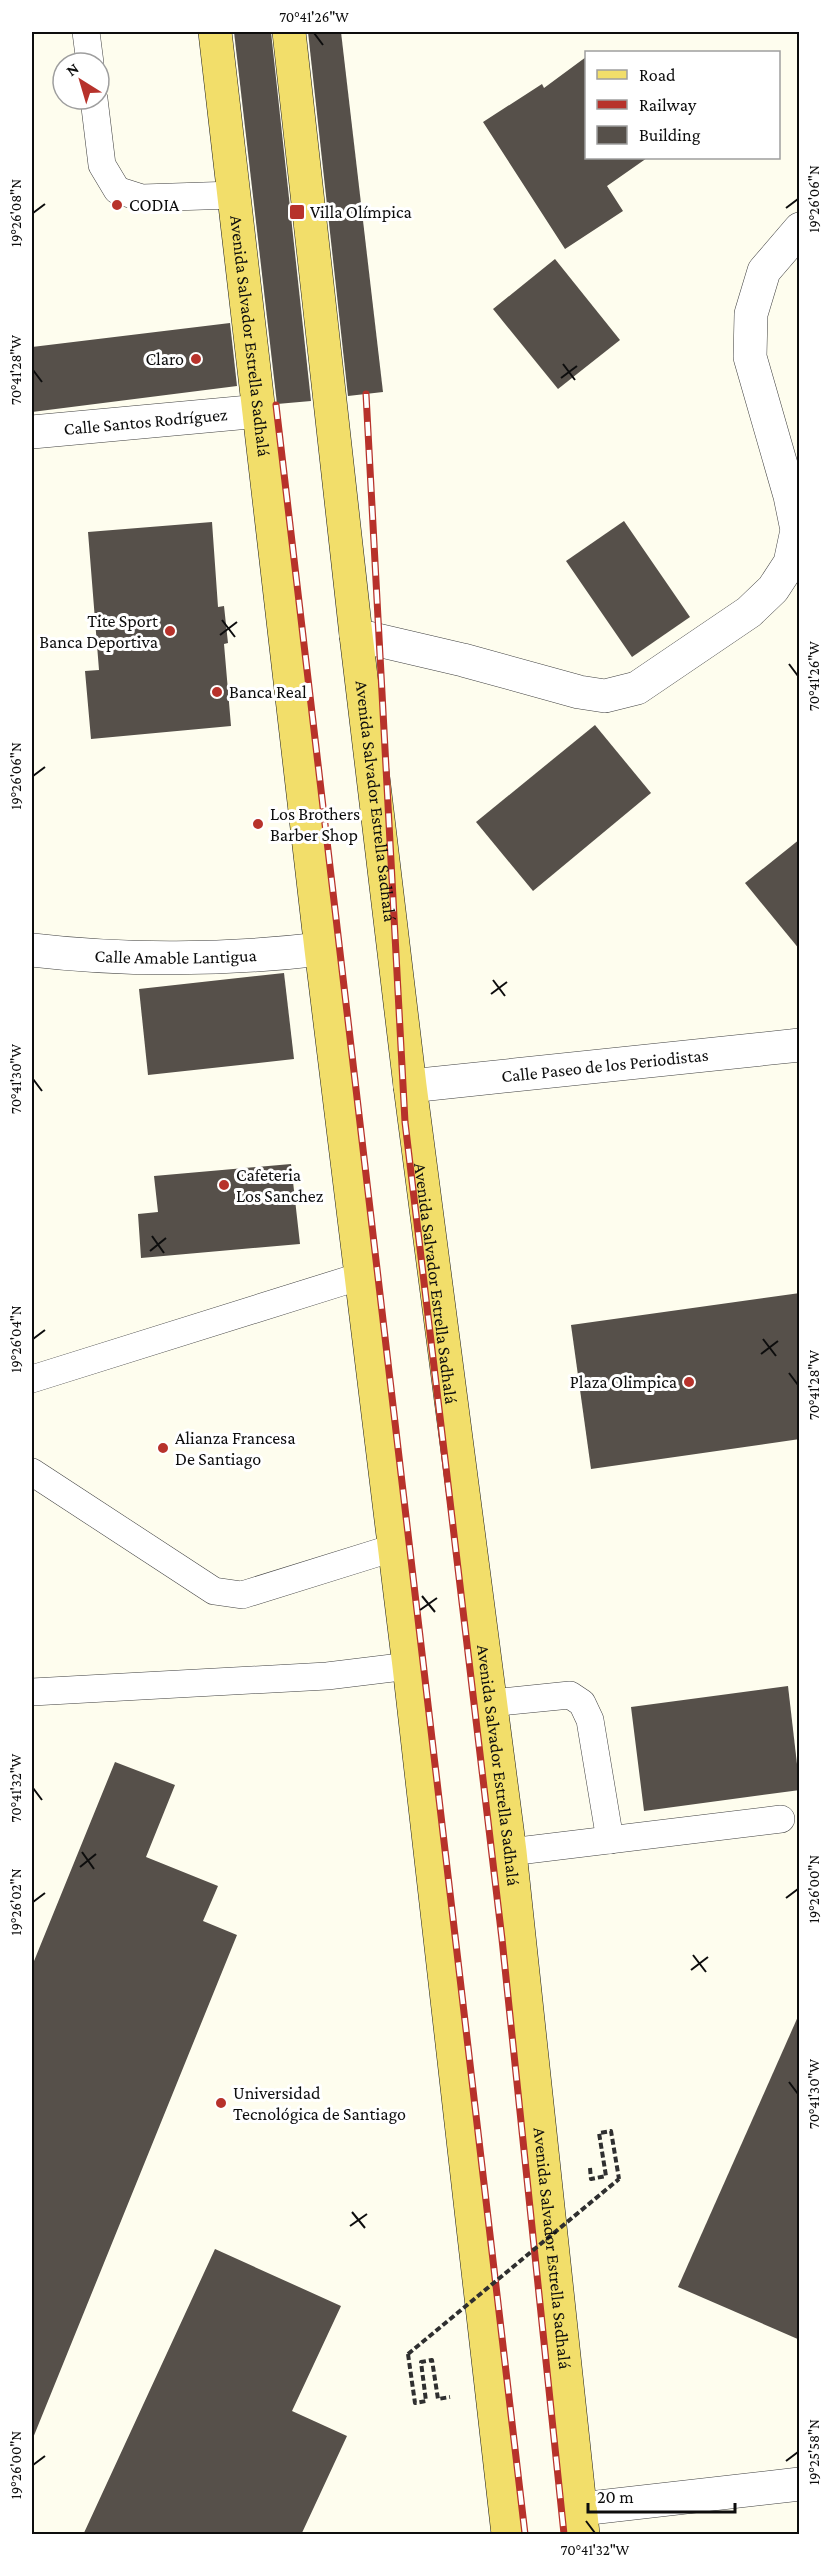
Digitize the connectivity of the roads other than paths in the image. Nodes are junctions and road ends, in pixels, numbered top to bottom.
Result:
1 (86, 32) edge
2 (215, 32) edge
3 (289, 32) edge
4 (88, 51) edge
5 (95, 111) edge
6 (234, 195) junction
7 (800, 229) edge
8 (260, 411) junction
9 (32, 432) edge
10 (356, 635) junction
11 (321, 949) junction
12 (32, 950) edge
13 (800, 1045) edge
14 (410, 1086) junction
15 (361, 1276) junction
16 (32, 1378) edge
17 (32, 1472) edge
18 (393, 1548) junction
19 (409, 1666) junction
20 (32, 1692) edge
21 (491, 1703) junction
22 (781, 1819) dead end
23 (610, 1840) junction
24 (510, 1852) junction
25 (800, 2484) edge
26 (582, 2522) edge
27 (508, 2535) edge

1 - 4 lane
2 - 6 main road, Avenida Salvador Estrella Sadhalá
3 - 10 main road, Avenida Salvador Estrella Sadhalá
5 - 6 lane
6 - 8 main road, Avenida Salvador Estrella Sadhalá
7 - 10 street
8 - 9 street, Calle Santos Rodríguez
8 - 11 main road, Avenida Salvador Estrella Sadhalá
10 - 14 main road, Avenida Salvador Estrella Sadhalá
11 - 12 street, Calle Amable Lantigua
11 - 15 main road, Avenida Salvador Estrella Sadhalá
13 - 14 street, Calle Paseo de los Periodistas
14 - 21 main road, Avenida Salvador Estrella Sadhalá
15 - 16 lane
15 - 18 main road, Avenida Salvador Estrella Sadhalá
17 - 18 lane
18 - 19 main road, Avenida Salvador Estrella Sadhalá
19 - 20 lane
19 - 27 main road, Avenida Salvador Estrella Sadhalá
21 - 23 lane
21 - 24 main road, Avenida Salvador Estrella Sadhalá
22 - 23 lane
23 - 24 lane
24 - 26 main road, Avenida Salvador Estrella Sadhalá
25 - 26 street

